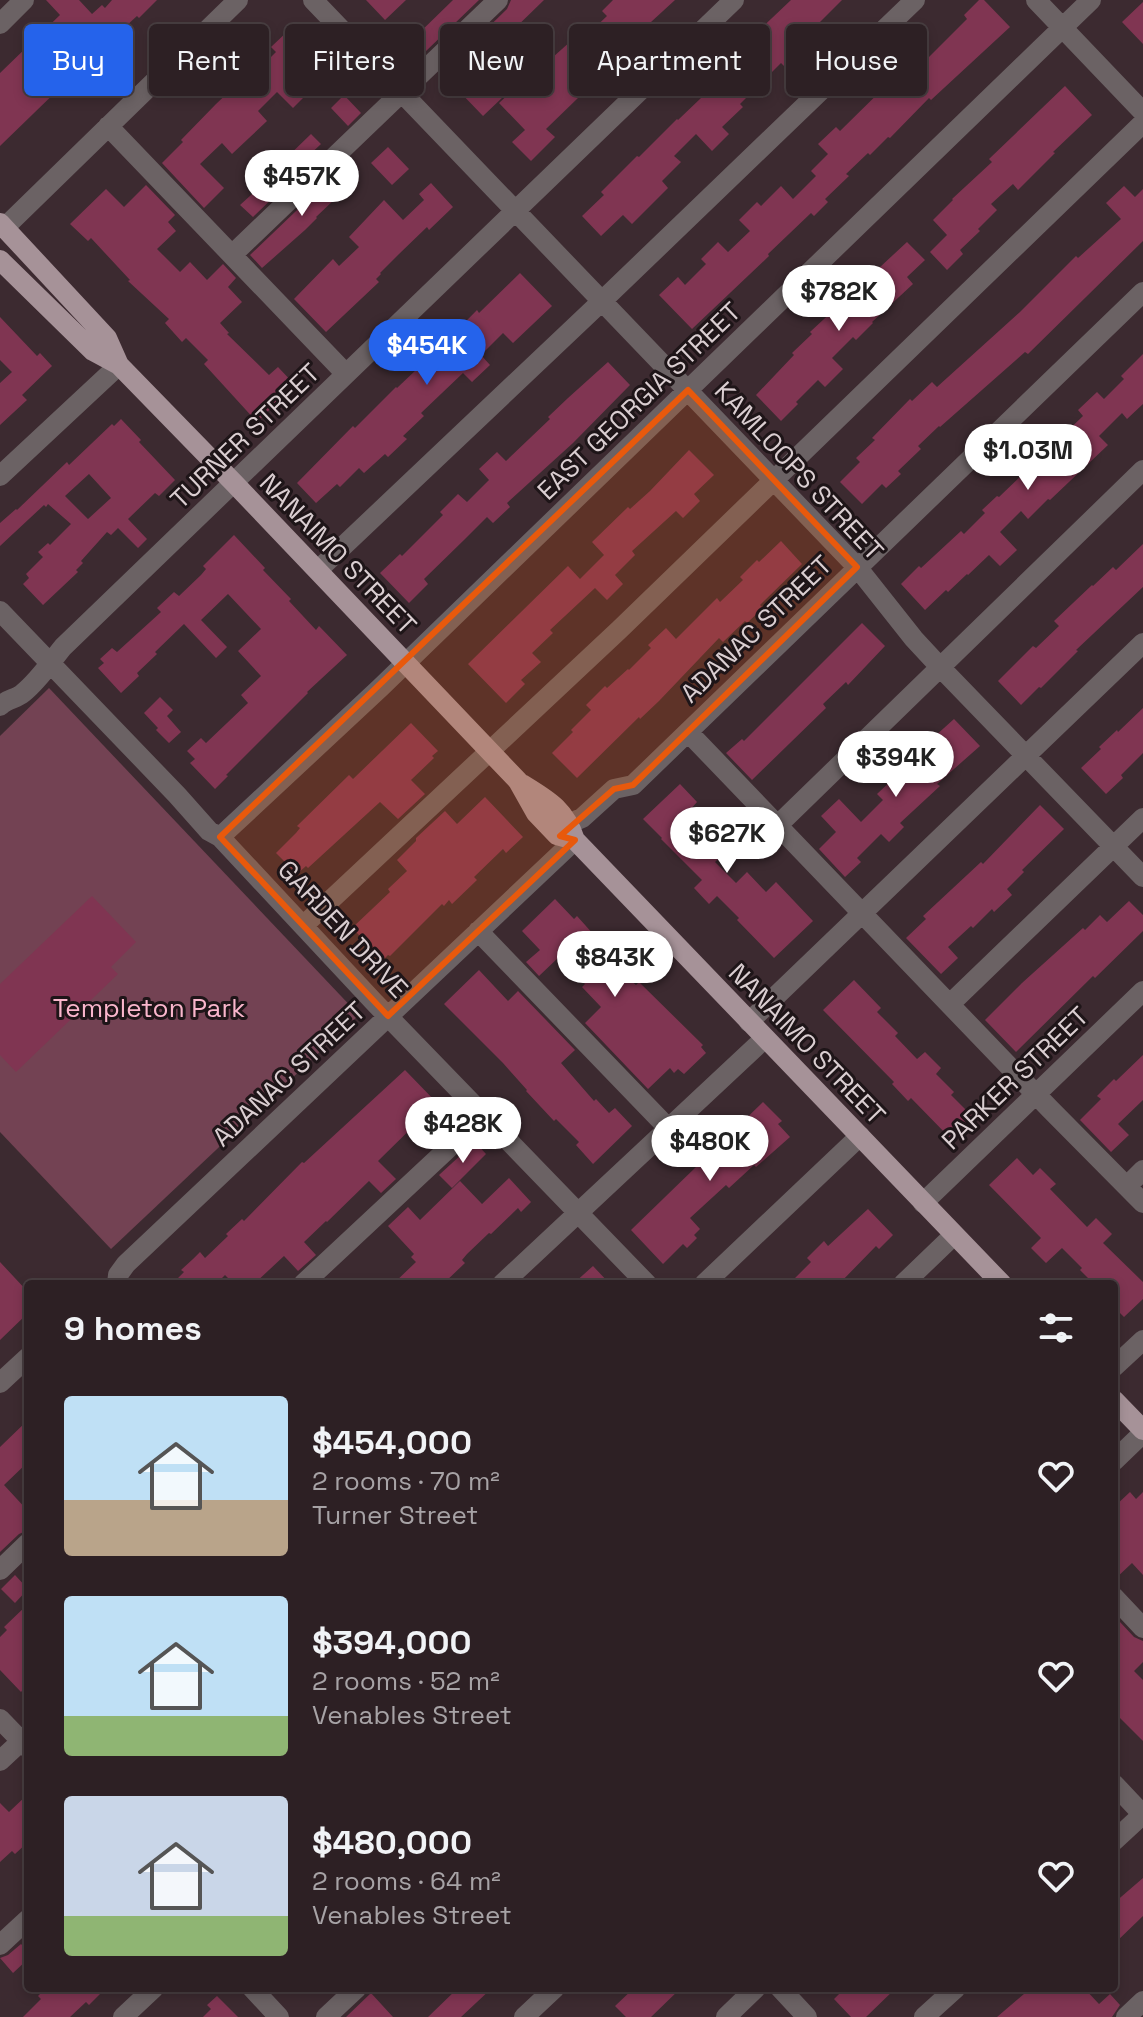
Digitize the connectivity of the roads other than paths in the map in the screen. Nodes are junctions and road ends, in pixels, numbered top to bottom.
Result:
1 (24, 0) edge
2 (238, 0) edge
3 (313, 0) edge
4 (498, 0) edge
5 (734, 0) edge
6 (915, 0) edge
7 (1036, 0) edge
8 (1091, 0) edge
9 (0, 24) edge
10 (336, 24) edge
11 (1062, 28) junction
12 (424, 72) edge
13 (399, 96) edge
14 (405, 96) edge
15 (1143, 112) edge
16 (1143, 123) edge
17 (108, 126) junction
18 (515, 210) junction
19 (2, 225) edge
20 (233, 254) junction
21 (0, 260) edge
22 (1143, 292) edge
23 (602, 301) junction
24 (119, 365) junction
25 (346, 374) junction
26 (688, 390) junction
27 (1143, 470) edge
28 (0, 476) edge
29 (773, 479) junction
30 (234, 483) junction
31 (857, 567) junction
32 (318, 570) junction
33 (0, 611) edge
34 (1143, 643) edge
35 (406, 663) junction
36 (50, 664) junction
37 (940, 667) junction
38 (0, 706) edge
39 (688, 732) junction
40 (490, 752) junction
41 (1025, 757) junction
42 (1143, 818) edge
43 (778, 825) junction
44 (572, 831) junction
45 (220, 837) junction
46 (1113, 847) junction
47 (1143, 877) edge
48 (863, 914) junction
49 (304, 925) junction
50 (478, 931) junction
51 (1143, 991) edge
52 (950, 1004) junction
53 (388, 1016) junction
54 (749, 1022) junction
55 (765, 1038) junction
56 (1037, 1095) junction
57 (484, 1115) junction
58 (669, 1129) junction
59 (860, 1136) junction
60 (1143, 1170) edge
61 (1127, 1186) junction
62 (923, 1203) junction
63 (1143, 1203) edge
64 (579, 1212) junction
65 (954, 1235) junction
66 (117, 1280) edge
67 (307, 1280) edge
68 (506, 1280) edge
69 (643, 1280) edge
70 (708, 1280) edge
71 (907, 1280) edge
72 (998, 1280) edge
73 (1143, 1340) edge
74 (24, 1361) edge
75 (1118, 1363) edge
76 (0, 1383) edge
77 (1118, 1404) edge
78 (1143, 1432) edge
79 (1118, 1457) edge
80 (24, 1547) edge
81 (0, 1570) edge
82 (1118, 1601) edge
83 (1143, 1628) edge
84 (0, 1719) edge
85 (24, 1739) edge
86 (24, 1743) edge
87 (0, 1761) edge
88 (1118, 1788) edge
89 (1143, 1814) edge
90 (1118, 1837) edge
91 (24, 1923) edge
92 (0, 1945) edge
93 (150, 1992) edge
94 (256, 1992) edge
95 (353, 1992) edge
96 (551, 1992) edge
97 (752, 1992) edge
98 (784, 1992) edge
99 (952, 1992) edge
100 (1143, 2001) edge
101 (123, 2017) edge
102 (279, 2017) edge
103 (326, 2017) edge
104 (524, 2017) edge
105 (726, 2017) edge
106 (807, 2017) edge
107 (924, 2017) edge
108 (1126, 2017) edge

1 - 9 street
2 - 17 street
3 - 10 street, KAMLOOPS STREET
4 - 12 street
5 - 18 street, TURNER STREET
6 - 23 street
7 - 11 street
8 - 11 street, EAST GEORGIA STREET
11 - 15 street
11 - 26 street, EAST GEORGIA STREET
13 - 20 street
14 - 18 street, KAMLOOPS STREET
16 - 29 street
17 - 19 street
17 - 20 street
18 - 23 street, KAMLOOPS STREET
18 - 25 street, TURNER STREET
19 - 24 main road, NANAIMO STREET
20 - 25 street
21 - 24 main road, NANAIMO STREET
22 - 31 street, ADANAC STREET
23 - 26 street, KAMLOOPS STREET
23 - 32 street
24 - 28 street
24 - 30 main road, NANAIMO STREET
25 - 30 street, TURNER STREET
26 - 29 street, KAMLOOPS STREET
26 - 35 street, EAST GEORGIA STREET
27 - 37 street
29 - 31 street, KAMLOOPS STREET
29 - 40 street
30 - 32 main road, NANAIMO STREET
30 - 36 street, TURNER STREET
31 - 37 street, KAMLOOPS STREET
31 - 39 street, ADANAC STREET
32 - 35 main road, NANAIMO STREET
33 - 36 street, GARDEN DRIVE
34 - 41 street
35 - 40 main road, NANAIMO STREET
35 - 45 street, EAST GEORGIA STREET
36 - 38 street, TURNER STREET
36 - 45 street, GARDEN DRIVE
37 - 41 street, KAMLOOPS STREET
37 - 43 street
39 - 43 street
39 - 44 street, ADANAC STREET
40 - 44 main road, NANAIMO STREET
40 - 49 street
41 - 46 street, KAMLOOPS STREET
41 - 48 street
42 - 46 street
43 - 48 street
44 - 50 street, ADANAC STREET
44 - 54 main road, NANAIMO STREET
45 - 49 street, GARDEN DRIVE
46 - 47 street, KAMLOOPS STREET
46 - 52 street
48 - 52 street
48 - 54 street
49 - 53 street, GARDEN DRIVE
50 - 53 street, ADANAC STREET
50 - 58 street
51 - 56 street, PARKER STREET
52 - 56 street
53 - 57 street, GARDEN DRIVE
53 - 66 street, ADANAC STREET
54 - 55 main road, NANAIMO STREET
55 - 58 street
55 - 59 main road, NANAIMO STREET
56 - 61 street
56 - 62 street, PARKER STREET
57 - 64 street, GARDEN DRIVE
57 - 67 street
58 - 64 street
59 - 62 main road, NANAIMO STREET
59 - 70 street
60 - 61 street
61 - 63 street
62 - 65 main road, NANAIMO STREET
64 - 68 street
64 - 69 street, GARDEN DRIVE
65 - 71 street
65 - 72 main road, NANAIMO STREET
73 - 75 street
74 - 76 street
77 - 78 main road
78 - 79 street
80 - 81 street
82 - 83 street
84 - 85 street
86 - 87 street
88 - 89 street
89 - 90 street
91 - 92 street
93 - 101 street
94 - 102 street
95 - 103 street
96 - 104 street
97 - 105 street
98 - 106 street
99 - 107 street
100 - 108 street

